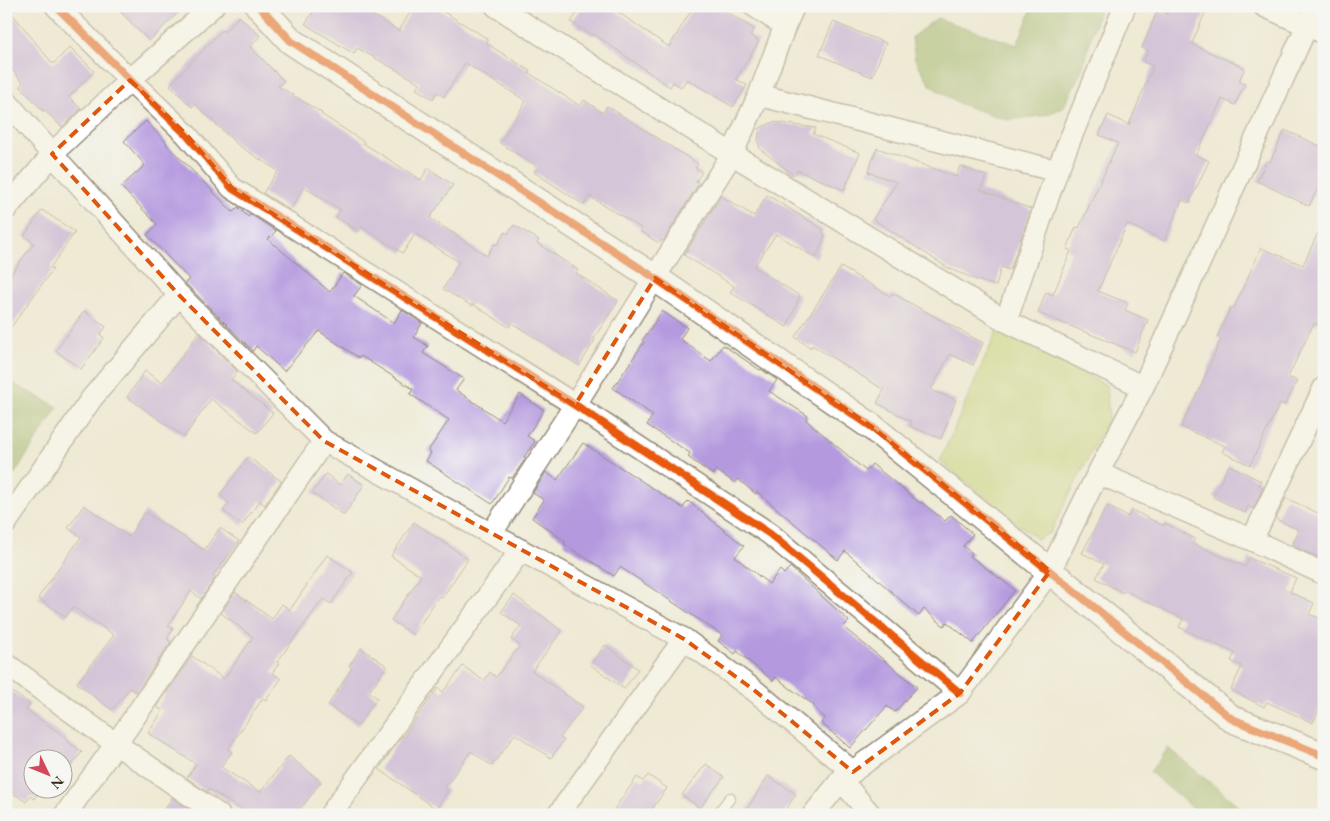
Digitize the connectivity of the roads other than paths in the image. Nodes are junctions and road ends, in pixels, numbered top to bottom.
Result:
1 (56, 6) edge
2 (213, 6) edge
3 (259, 6) edge
4 (496, 6) edge
5 (754, 6) edge
6 (794, 6) edge
7 (1125, 6) edge
8 (1264, 6) edge
9 (1316, 21) edge
10 (785, 26) junction
11 (130, 80) junction
12 (759, 95) junction
13 (6, 102) edge
14 (52, 154) junction
15 (732, 154) junction
16 (1057, 172) junction
17 (6, 209) edge
18 (655, 278) junction
19 (178, 295) junction
20 (1006, 321) junction
21 (1142, 387) junction
22 (1324, 388) edge
23 (575, 405) junction
24 (324, 440) junction
25 (1098, 473) junction
26 (6, 523) edge
27 (490, 534) junction
28 (1252, 540) junction
29 (521, 550) junction
30 (1050, 571) junction
31 (1324, 574) edge
32 (684, 639) junction
33 (6, 664) edge
34 (960, 693) junction
35 (116, 744) junction
36 (1324, 756) edge
37 (847, 776) junction
38 (730, 798) dead end
39 (65, 815) edge
40 (218, 815) edge
41 (330, 815) edge
42 (558, 815) edge
43 (717, 815) edge
44 (813, 815) edge
45 (871, 815) edge

1 - 11 street
2 - 11 street
3 - 18 street
4 - 15 street
5 - 10 street
6 - 10 street
7 - 16 street
8 - 9 street
9 - 21 street
10 - 12 street
11 - 14 street
11 - 23 street
12 - 15 street
12 - 16 street
13 - 14 street
14 - 17 street
14 - 19 street
15 - 18 street
15 - 20 street
16 - 20 street
18 - 23 street
18 - 30 street
19 - 24 street
19 - 26 street
20 - 21 street
21 - 25 street
22 - 28 street
23 - 27 street
23 - 34 street
24 - 27 street
24 - 35 street
25 - 28 street
25 - 30 street
27 - 29 street
28 - 31 street
29 - 32 street
29 - 41 street
30 - 34 street
30 - 36 street
32 - 37 street
32 - 42 street
33 - 35 street
34 - 37 street
35 - 39 street
35 - 40 street
37 - 44 street
37 - 45 street
38 - 43 lane

